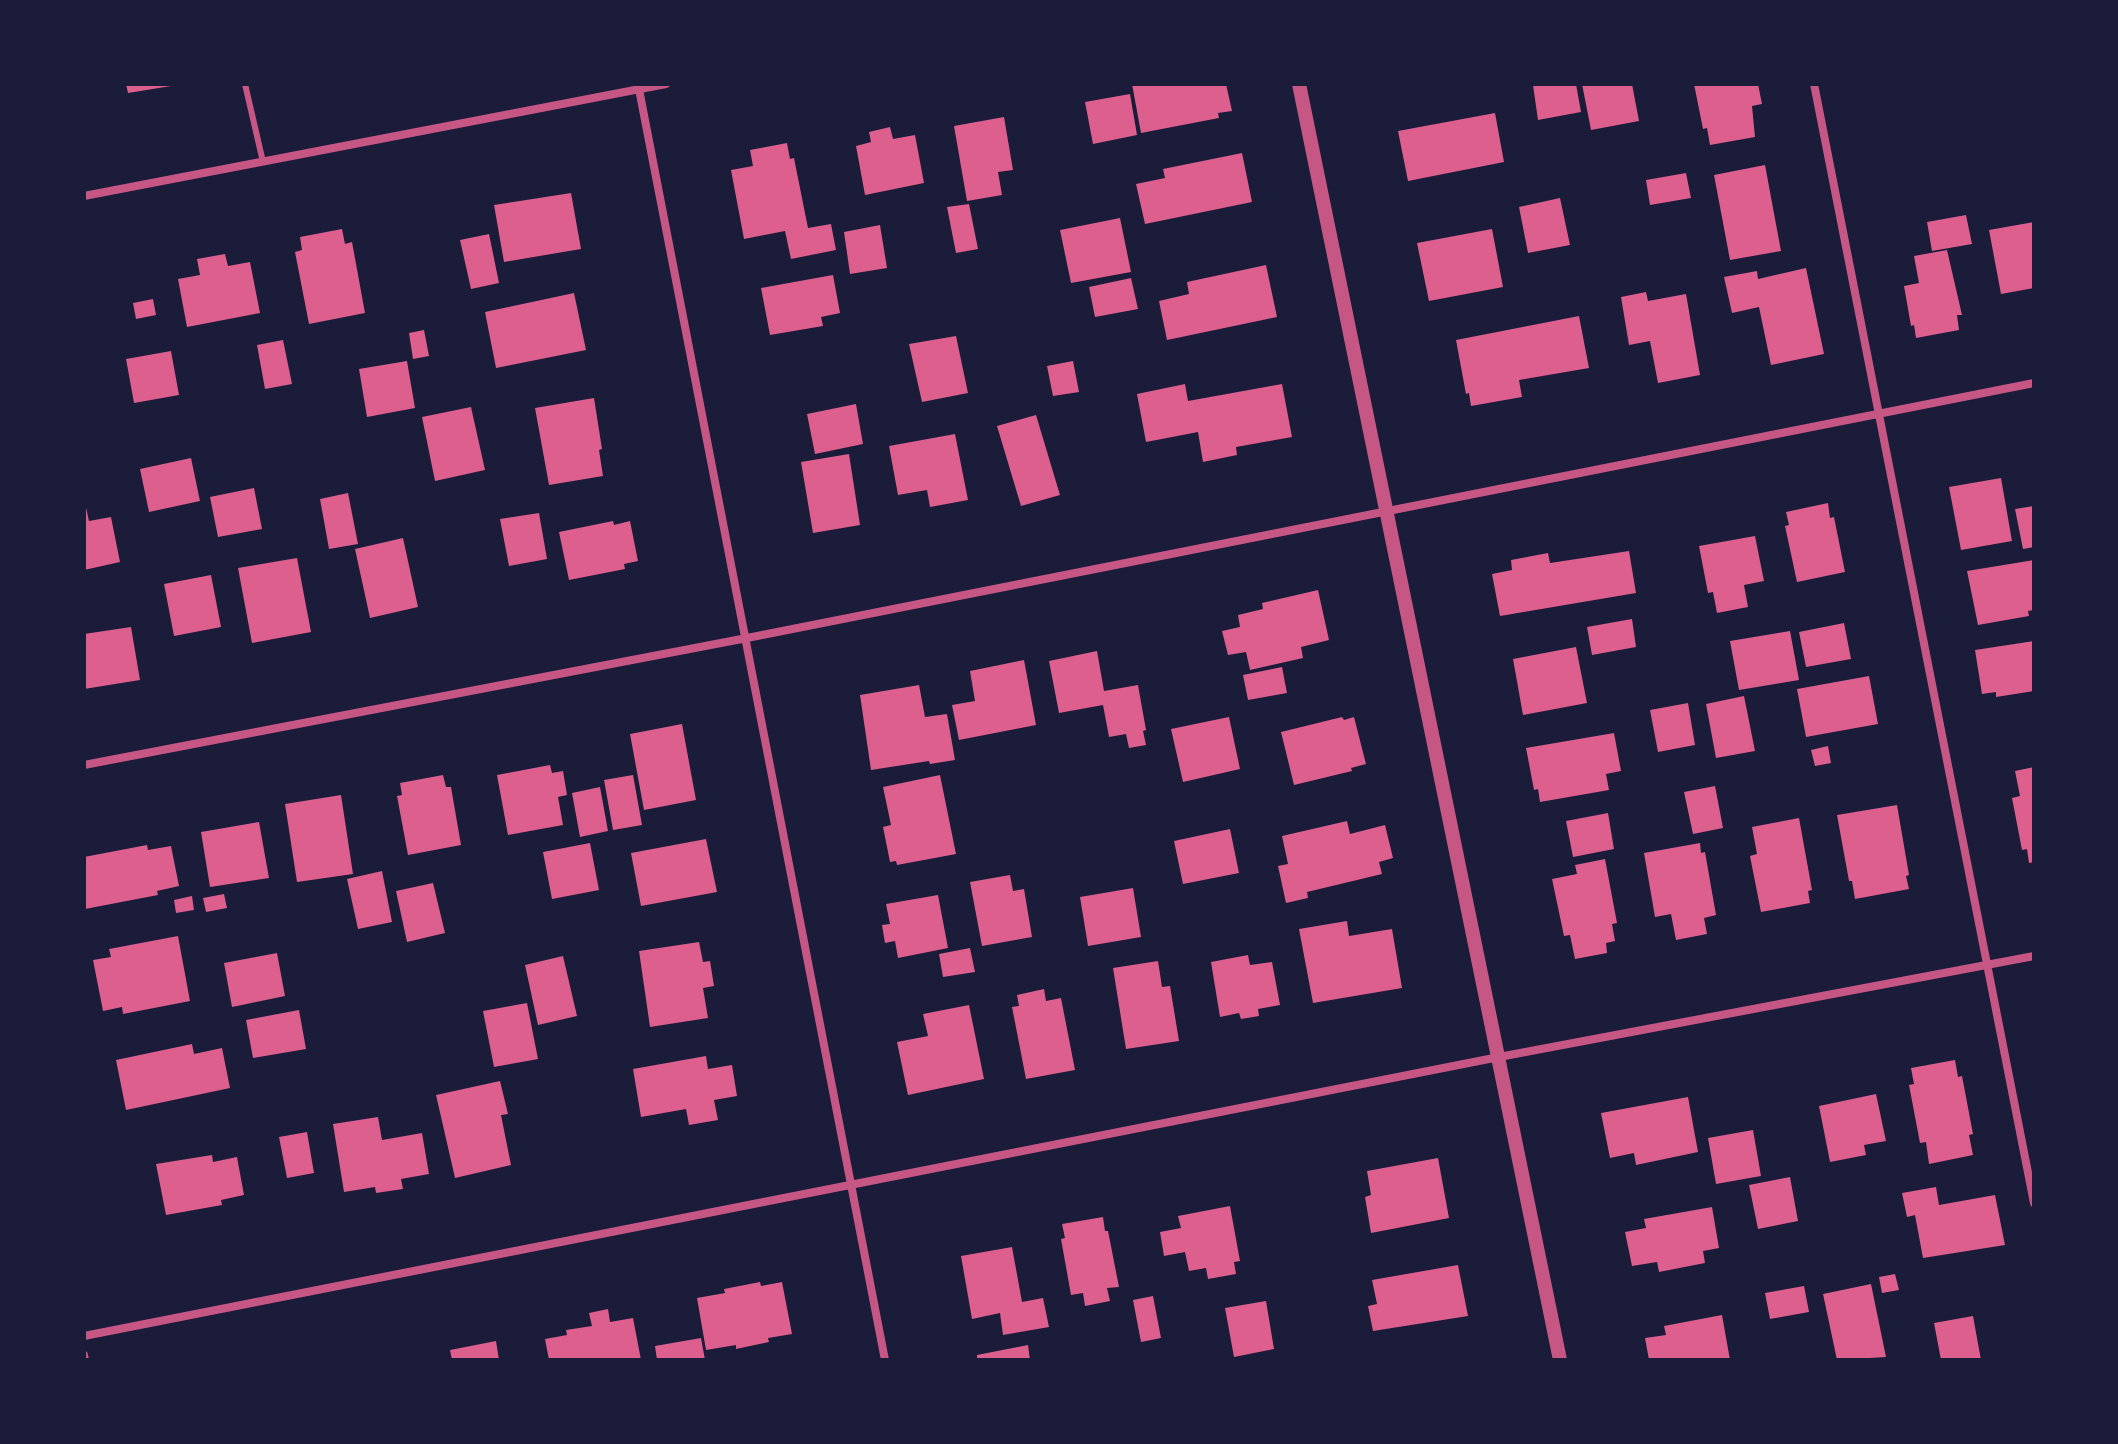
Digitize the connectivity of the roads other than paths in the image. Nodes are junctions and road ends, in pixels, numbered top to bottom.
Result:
1 (245, 84) edge
2 (666, 84) edge
3 (1299, 84) edge
4 (1814, 84) edge
5 (639, 87) edge
6 (263, 162) junction
7 (84, 196) edge
8 (2034, 383) edge
9 (1878, 413) junction
10 (1386, 511) junction
11 (747, 638) junction
12 (84, 765) edge
13 (2034, 956) edge
14 (1987, 964) junction
15 (1499, 1057) junction
16 (851, 1185) junction
17 (2034, 1203) edge
18 (84, 1336) edge
19 (885, 1360) edge
20 (1560, 1360) edge

1 - 6 lane
2 - 5 street
3 - 10 street
4 - 9 street
5 - 6 street
5 - 11 street
6 - 7 street
8 - 9 street
9 - 10 street
9 - 14 street
10 - 11 street
10 - 15 street
11 - 12 street
11 - 16 street
13 - 14 street
14 - 15 street
14 - 17 street
15 - 16 street
15 - 20 street
16 - 18 street
16 - 19 street

